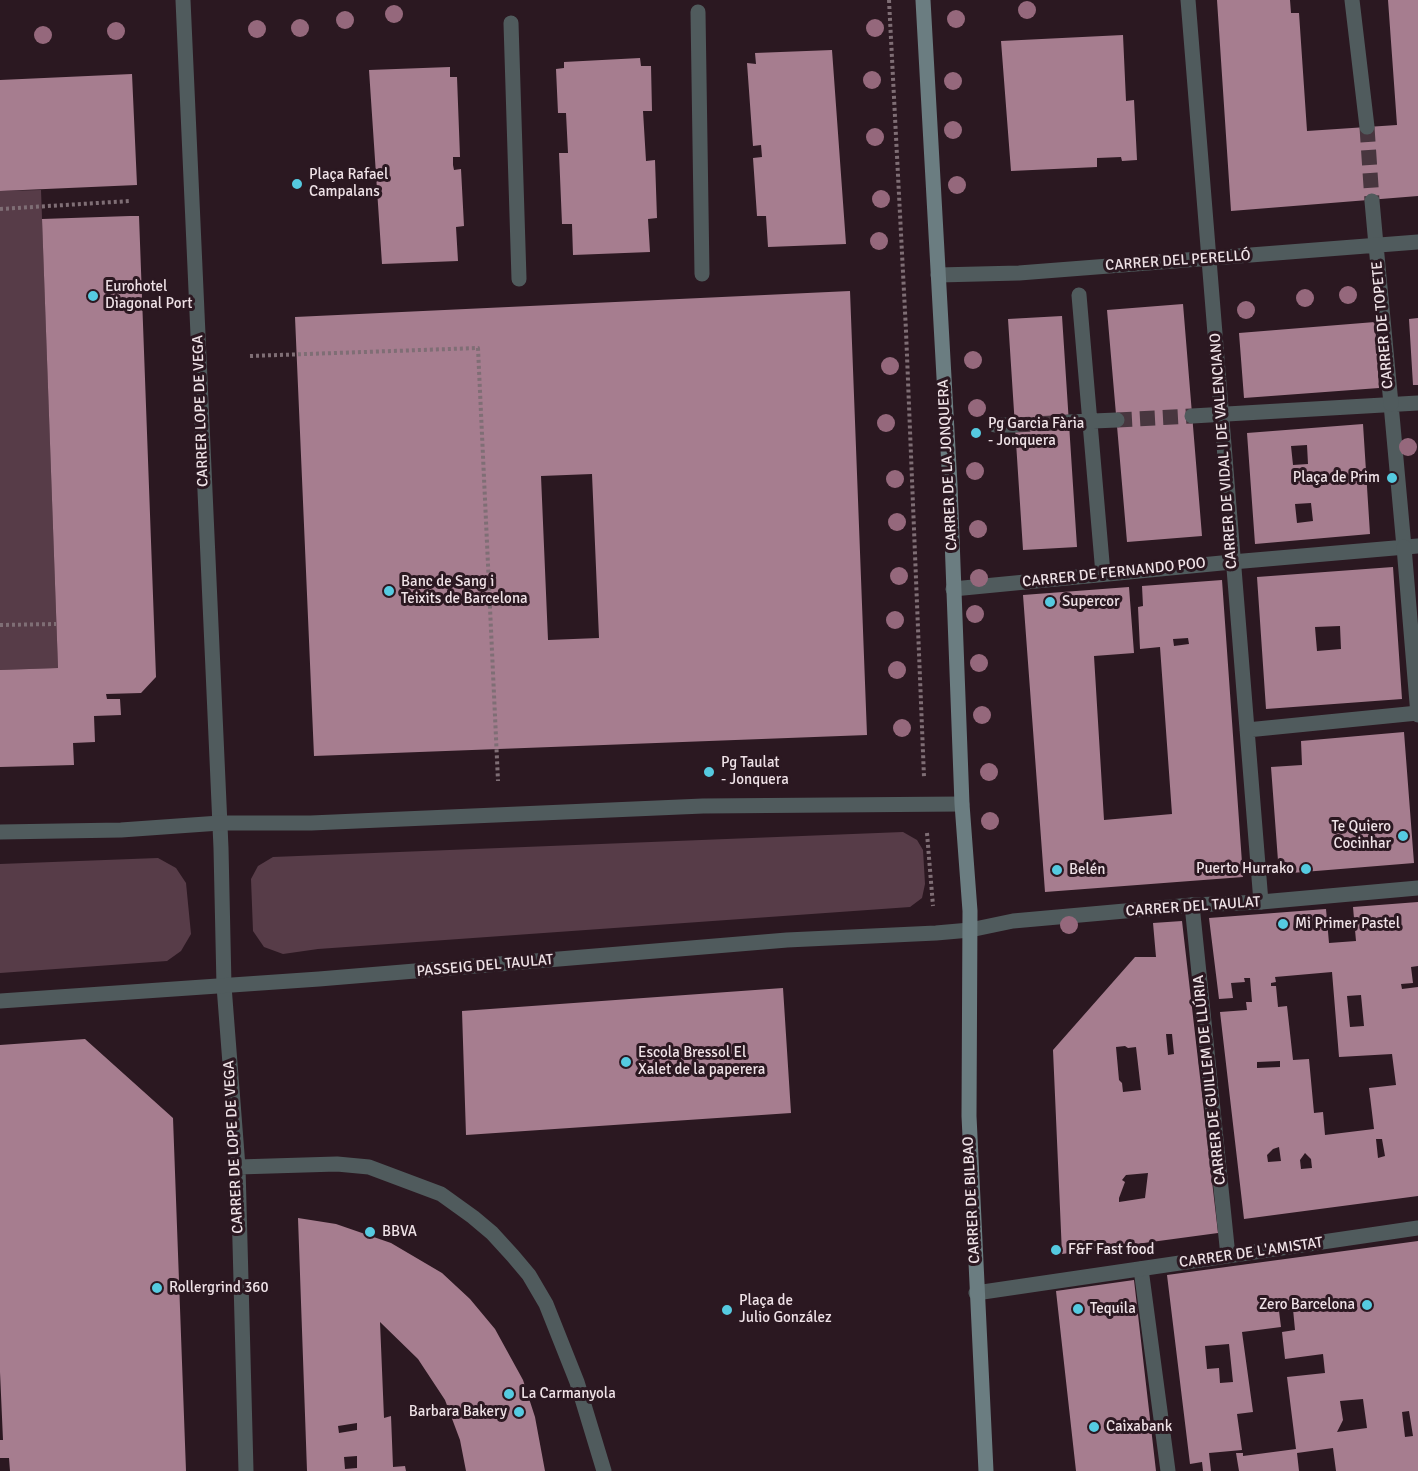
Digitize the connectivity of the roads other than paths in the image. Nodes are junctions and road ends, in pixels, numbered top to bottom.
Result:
1 (183, 0) edge
2 (923, 0) edge
3 (1188, 0) edge
4 (1352, 0) edge
5 (698, 12) dead end
6 (511, 22) dead end
7 (1366, 127) tunnel mouth
8 (1372, 201) tunnel mouth
9 (1418, 242) edge
10 (1377, 245) junction
11 (1209, 258) junction
12 (702, 274) dead end
13 (938, 275) junction
14 (519, 279) dead end
15 (1079, 295) dead end
16 (1418, 403) edge
17 (1391, 405) junction
18 (1221, 414) junction
19 (1192, 416) tunnel mouth
20 (1117, 420) tunnel mouth
21 (1089, 421) junction
22 (1069, 422) tunnel mouth
23 (995, 425) dead end
24 (1015, 425) tunnel mouth
25 (1411, 547) edge
26 (1232, 562) junction
27 (1103, 574) junction
28 (953, 589) junction
29 (1418, 714) edge
30 (1247, 730) junction
31 (963, 804) junction
32 (219, 823) junction
33 (0, 832) edge
34 (1418, 888) edge
35 (1261, 902) junction
36 (1192, 905) junction
37 (970, 930) junction
38 (224, 986) junction
39 (0, 1001) edge
40 (238, 1167) junction
41 (1418, 1228) edge
42 (1228, 1256) junction
43 (1141, 1269) junction
44 (976, 1293) junction
45 (246, 1471) edge
46 (604, 1471) edge
47 (986, 1471) edge
48 (1168, 1471) edge

1 - 32 street, CARRER LOPE DE VEGA
2 - 13 main road, CARRER DE LA JONQUERA
3 - 11 street, CARRER DE VIDAL I DE VALENCIANO
4 - 7 street
5 - 12 street
6 - 14 street
8 - 10 street, CARRER DE TOPETE
9 - 10 street, CARRER DEL PERELLÓ
10 - 11 street, CARRER DEL PERELLÓ
10 - 17 street, CARRER DE TOPETE
11 - 13 street, CARRER DEL PERELLÓ
11 - 18 street, CARRER DE VIDAL I DE VALENCIANO
13 - 28 main road, CARRER DE LA JONQUERA
15 - 21 street
16 - 17 street
17 - 18 street
17 - 25 street, CARRER DE TOPETE
18 - 19 street
18 - 26 street, CARRER DE VIDAL I DE VALENCIANO
20 - 21 street
21 - 22 street
21 - 27 street
23 - 24 street
25 - 26 street, CARRER DE FERNANDO POO
25 - 29 street
26 - 27 street, CARRER DE FERNANDO POO
26 - 30 street, CARRER DE VIDAL I DE VALENCIANO
27 - 28 street, CARRER DE FERNANDO POO
28 - 31 main road, CARRER DE LA JONQUERA
29 - 30 street
30 - 35 street, CARRER DE VIDAL I DE VALENCIANO
31 - 32 street
31 - 37 main road, CARRER DE LA JONQUERA
32 - 33 street
32 - 38 street, CARRER DE LOPE DE VEGA
34 - 35 street, CARRER DEL TAULAT
35 - 36 street, CARRER DEL TAULAT
36 - 37 street, CARRER DEL TAULAT
36 - 42 street, CARRER DE GUILLEM DE LLÚRIA
37 - 38 street, PASSEIG DEL TAULAT
37 - 44 main road, CARRER DE BILBAO
38 - 39 street, PASSEIG DEL TAULAT
38 - 40 street, CARRER DE LOPE DE VEGA
40 - 45 street, CARRER DE LOPE DE VEGA
40 - 46 street
41 - 42 street, CARRER DE L'AMISTAT
42 - 43 street, CARRER DE L'AMISTAT
43 - 44 street, CARRER DE L'AMISTAT
43 - 48 street
44 - 47 main road, CARRER DE BILBAO

